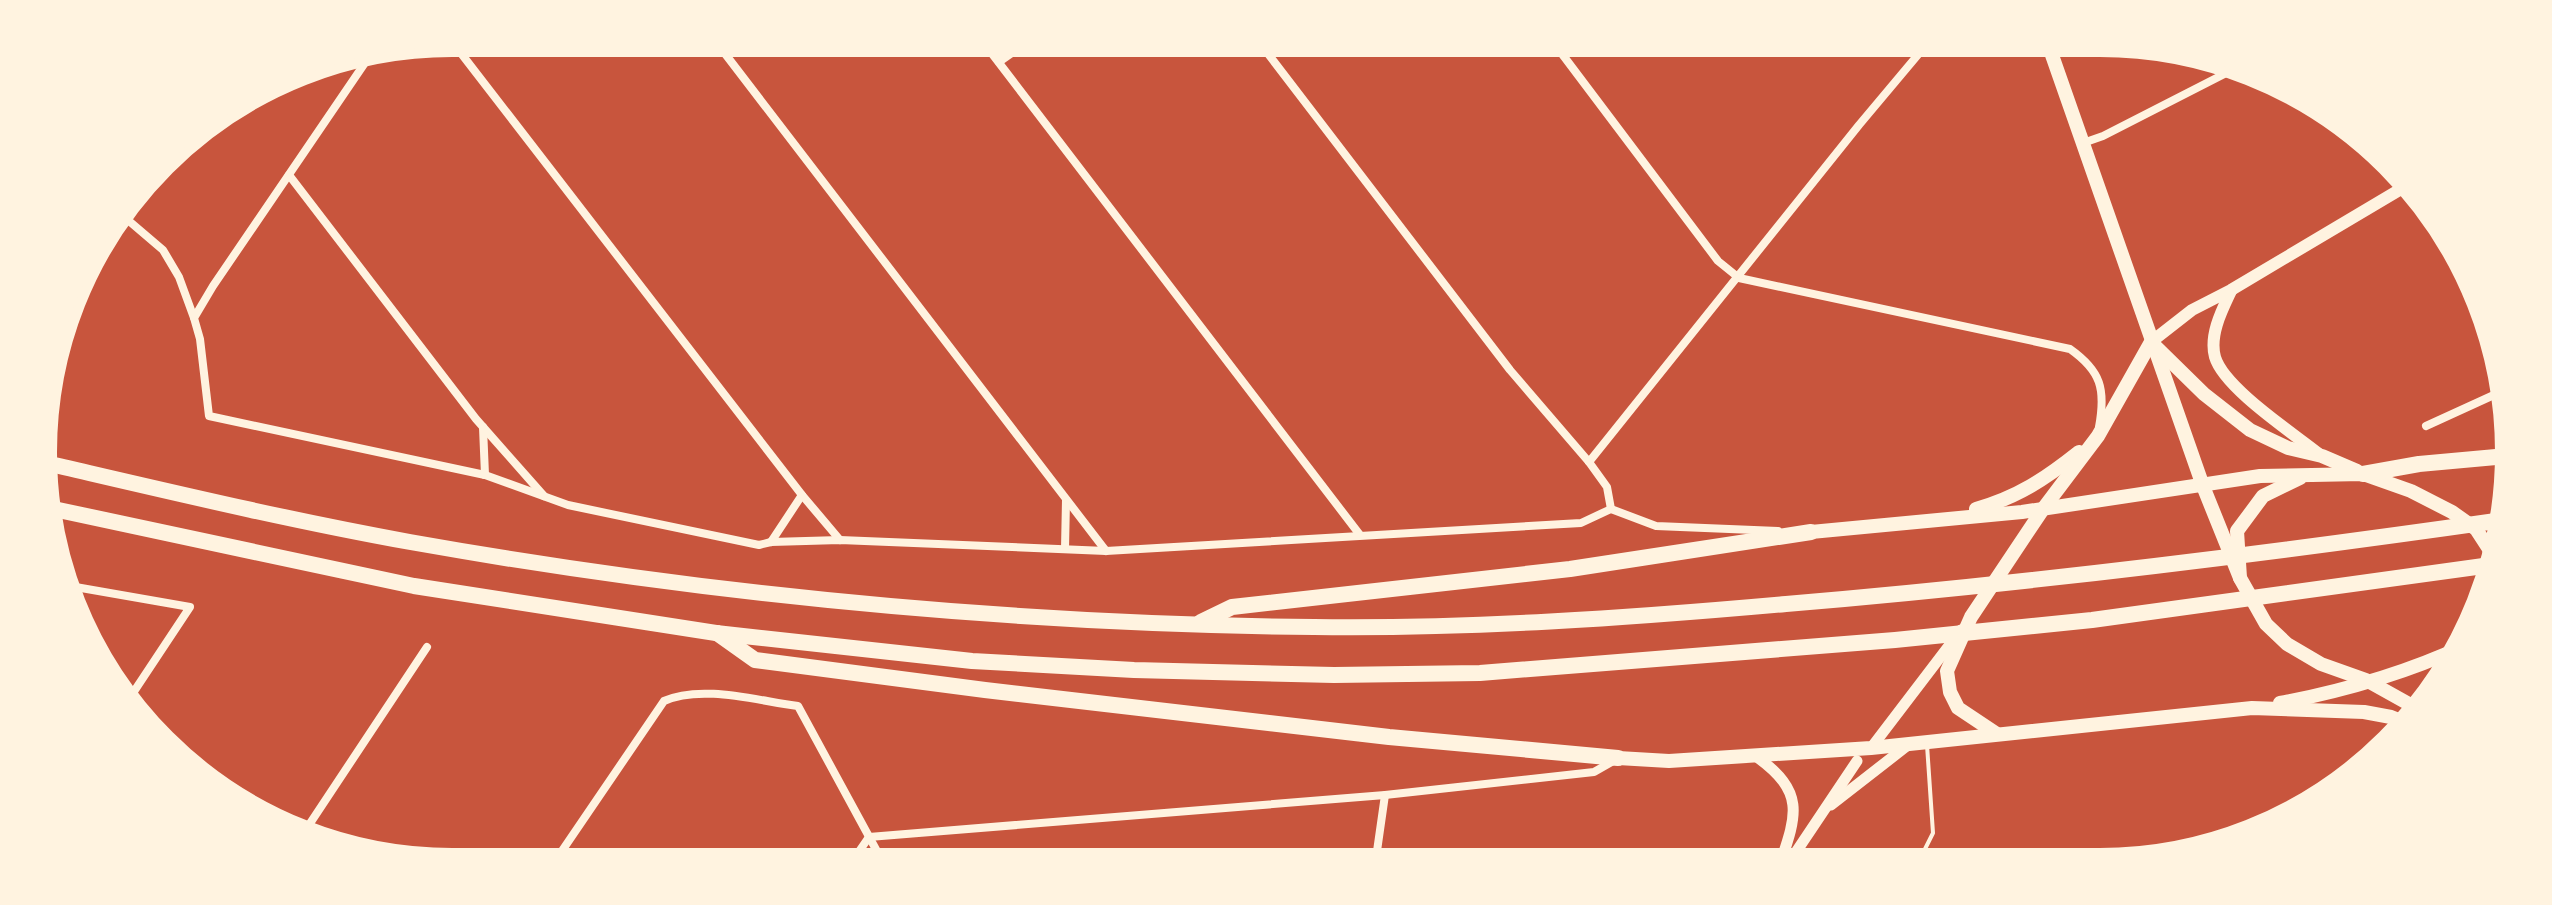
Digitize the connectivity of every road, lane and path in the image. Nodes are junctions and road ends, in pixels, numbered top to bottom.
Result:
1 (460, 52) edge
2 (724, 52) edge
3 (991, 52) edge
4 (1013, 52) edge
5 (1267, 52) edge
6 (1920, 52) edge
7 (2051, 52) edge
8 (1562, 53) edge
9 (366, 62) edge
10 (999, 62) junction
11 (2227, 73) edge
12 (2083, 143) junction
13 (289, 175) junction
14 (2402, 189) edge
15 (127, 219) edge
16 (1739, 278) junction
17 (2231, 290) junction
18 (194, 318) junction
19 (2151, 342) junction
20 (2496, 394) edge
21 (2426, 426) dead end
22 (483, 427) junction
23 (2098, 436) junction
24 (2322, 456) junction
25 (2500, 457) edge
26 (1589, 462) junction
27 (52, 464) edge
28 (2363, 474) junction
29 (485, 475) junction
30 (2304, 476) junction
31 (2203, 486) junction
32 (802, 495) junction
33 (544, 497) junction
34 (1066, 499) junction
35 (56, 509) edge
36 (1611, 509) junction
37 (2043, 509) junction
38 (1947, 518) junction
39 (2494, 521) edge
40 (1811, 532) junction
41 (1360, 535) junction
42 (840, 540) junction
43 (771, 542) junction
44 (2488, 548) edge
45 (1065, 549) junction
46 (1106, 551) junction
47 (2483, 566) edge
48 (2240, 578) junction
49 (75, 587) edge
50 (1971, 617) junction
51 (1196, 624) junction
52 (716, 633) junction
53 (427, 647) dead end
54 (2445, 655) edge
55 (2366, 680) junction
56 (133, 693) edge
57 (2410, 705) edge
58 (2252, 708) junction
59 (2398, 720) edge
60 (1997, 734) junction
61 (1927, 743) junction
62 (1908, 745) junction
63 (1871, 748) junction
64 (1757, 757) junction
65 (1618, 758) junction
66 (1857, 761) joint
67 (1385, 795) junction
68 (1827, 808) junction
69 (308, 826) edge
70 (869, 837) junction
71 (561, 853) edge
72 (858, 853) edge
73 (878, 853) edge
74 (1377, 853) edge
75 (1784, 853) edge
76 (1796, 853) edge
77 (1922, 853) edge

1 - 32 street
2 - 34 street
3 - 10 street
4 - 10 street
5 - 26 street
6 - 16 street
7 - 12 main road
8 - 16 street
9 - 13 street
10 - 41 street
11 - 12 street
12 - 19 main road
13 - 18 street
13 - 22 street
14 - 17 main road
15 - 18 street
16 - 23 street
16 - 26 street
17 - 19 main road
17 - 24 main road
18 - 29 street
19 - 23 main road
19 - 24 main road
19 - 31 main road
20 - 21 street
22 - 29 street
22 - 33 street
23 - 37 main road
23 - 38 main road
24 - 28 main road
25 - 28 highway
26 - 36 street
27 - 51 highway
28 - 30 main road
28 - 44 main road
29 - 33 street
30 - 31 main road
30 - 48 main road
31 - 37 main road
31 - 48 main road
32 - 42 street
32 - 43 street
33 - 43 street
34 - 45 street
34 - 46 street
35 - 52 highway
36 - 40 street
36 - 41 street
37 - 38 main road
37 - 50 main road
38 - 40 main road
39 - 51 highway
40 - 51 highway
41 - 46 street
42 - 43 street
42 - 45 street
45 - 46 street
47 - 52 highway
48 - 55 main road
49 - 56 street
50 - 60 main road
50 - 63 street
52 - 65 highway
53 - 69 street
54 - 55 main road
55 - 57 main road
55 - 58 main road
58 - 59 main road
58 - 60 main road
60 - 61 main road
61 - 62 main road
61 - 77 lane
62 - 63 main road
62 - 68 street
63 - 64 main road
63 - 66 street
64 - 65 main road
64 - 75 street
65 - 67 street
66 - 68 street
67 - 70 street
67 - 74 street
68 - 76 street
70 - 71 street
70 - 72 street
70 - 73 street

